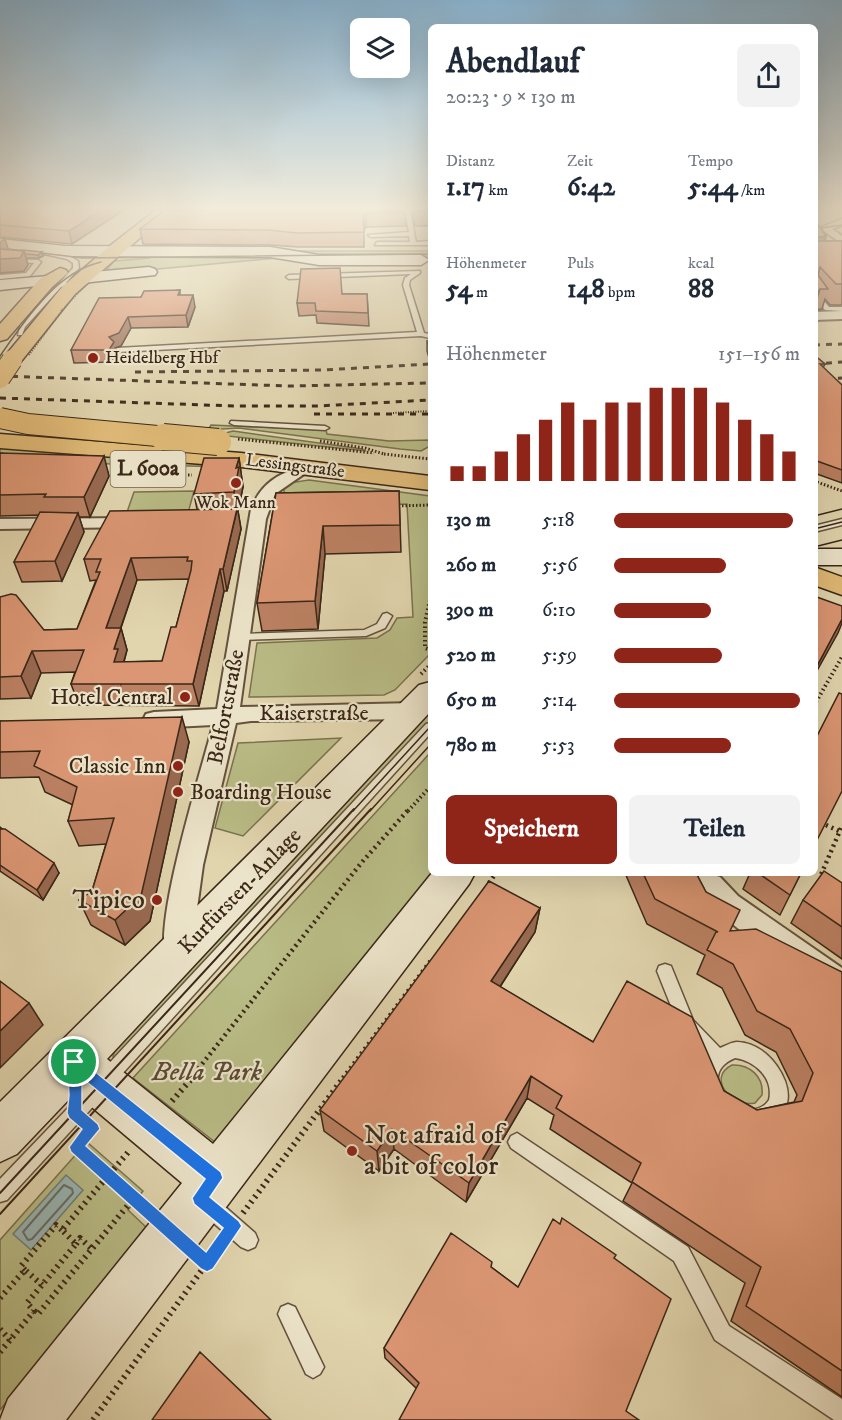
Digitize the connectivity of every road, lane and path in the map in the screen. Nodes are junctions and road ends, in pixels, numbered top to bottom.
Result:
1 (80, 276) edge
2 (81, 276) joint
3 (298, 276) edge
4 (410, 276) edge
5 (289, 277) dead end
6 (52, 283) junction
7 (0, 285) edge
8 (818, 297) edge
9 (842, 309) edge
10 (818, 316) edge
11 (842, 316) edge
12 (421, 334) junction
13 (0, 335) edge
14 (428, 336) edge
15 (117, 350) edge
16 (18, 361) junction
17 (0, 378) edge
18 (428, 411) edge
19 (393, 412) dead end
20 (7, 415) edge
21 (234, 423) dead end
22 (0, 425) edge
23 (325, 428) dead end
24 (226, 440) junction
25 (0, 441) edge
26 (428, 459) edge
27 (12, 465) edge
28 (373, 468) junction
29 (428, 468) edge
30 (99, 473) edge
31 (121, 473) junction
32 (296, 474) junction
33 (199, 476) edge
34 (118, 479) dead end
35 (428, 482) edge
36 (818, 482) edge
37 (842, 491) edge
38 (428, 505) edge
39 (386, 506) edge
40 (257, 519) junction
41 (234, 520) edge
42 (154, 522) edge
43 (842, 522) edge
44 (0, 524) edge
45 (842, 527) edge
46 (818, 528) edge
47 (818, 533) edge
48 (428, 610) edge
49 (387, 616) dead end
50 (240, 637) junction
51 (428, 649) edge
52 (842, 657) edge
53 (818, 699) edge
54 (425, 711) edge
55 (226, 717) junction
56 (133, 721) edge
57 (428, 789) edge
58 (826, 825) edge
59 (841, 830) edge
60 (484, 876) edge
61 (704, 879) edge
62 (464, 881) edge
63 (827, 882) edge
64 (437, 952) edge
65 (177, 957) junction
66 (665, 971) dead end
67 (842, 986) edge
68 (717, 1057) dead end
69 (83, 1087) junction
70 (151, 1125) junction
71 (0, 1137) edge
72 (517, 1142) dead end
73 (108, 1176) junction
74 (0, 1193) edge
75 (194, 1216) junction
76 (62, 1230) junction
77 (248, 1240) dead end
78 (76, 1244) junction
79 (92, 1249) junction
80 (25, 1270) junction
81 (42, 1285) junction
82 (0, 1298) edge
83 (34, 1311) junction
84 (288, 1314) dead end
85 (0, 1329) edge
86 (10, 1340) junction
87 (0, 1352) edge
88 (313, 1368) dead end
89 (842, 1412) edge
90 (29, 1420) edge
91 (93, 1420) edge

1 - 6 main road
2 - 16 path, bridge
2 - 16 main road
3 - 5 lane
4 - 12 lane
6 - 7 main road
6 - 13 main road
6 - 16 lane
8 - 9 lane
10 - 11 street
12 - 14 lane
12 - 15 lane
16 - 17 main road, bridge
18 - 19 path
20 - 22 lane
20 - 24 main road, L 600a, bridge
21 - 23 lane
24 - 26 path
24 - 28 main road, L 600a
25 - 28 main road, Lessingstraße
27 - 32 main road, L 600a
28 - 29 main road, Lessingstraße / L 600a
28 - 32 main road, L 600a
28 - 35 main road, Lessingstraße / L 600a
30 - 31 path
31 - 33 path
31 - 34 path
32 - 40 street, Belfortstraße
36 - 37 path
38 - 39 path
40 - 41 street
40 - 50 street, Belfortstraße
42 - 44 street
43 - 46 lane
45 - 47 lane
48 - 51 path
49 - 50 lane
50 - 55 street, Belfortstraße
52 - 53 path
54 - 55 street, Kaiserstraße
54 - 65 main road, Kurfürsten-Anlage
54 - 69 lane
55 - 56 street, Kaiserstraße
55 - 65 street, Belfortstraße
57 - 70 path
58 - 59 path
59 - 63 path
60 - 62 path
61 - 67 street
62 - 75 main road
64 - 75 path
65 - 69 main road, Kurfürsten-Anlage
66 - 68 lane
69 - 70 main road
69 - 71 main road, Kurfürsten-Anlage
69 - 73 path
69 - 74 lane
70 - 73 path
70 - 75 main road
72 - 89 lane
73 - 75 path
73 - 76 path
75 - 77 lane
75 - 79 path
75 - 90 main road
75 - 91 path
76 - 78 path
76 - 80 path
78 - 79 path
78 - 81 path
79 - 83 path
80 - 81 path
80 - 82 path
81 - 83 path
83 - 86 path
84 - 88 lane
85 - 86 path
86 - 87 path

